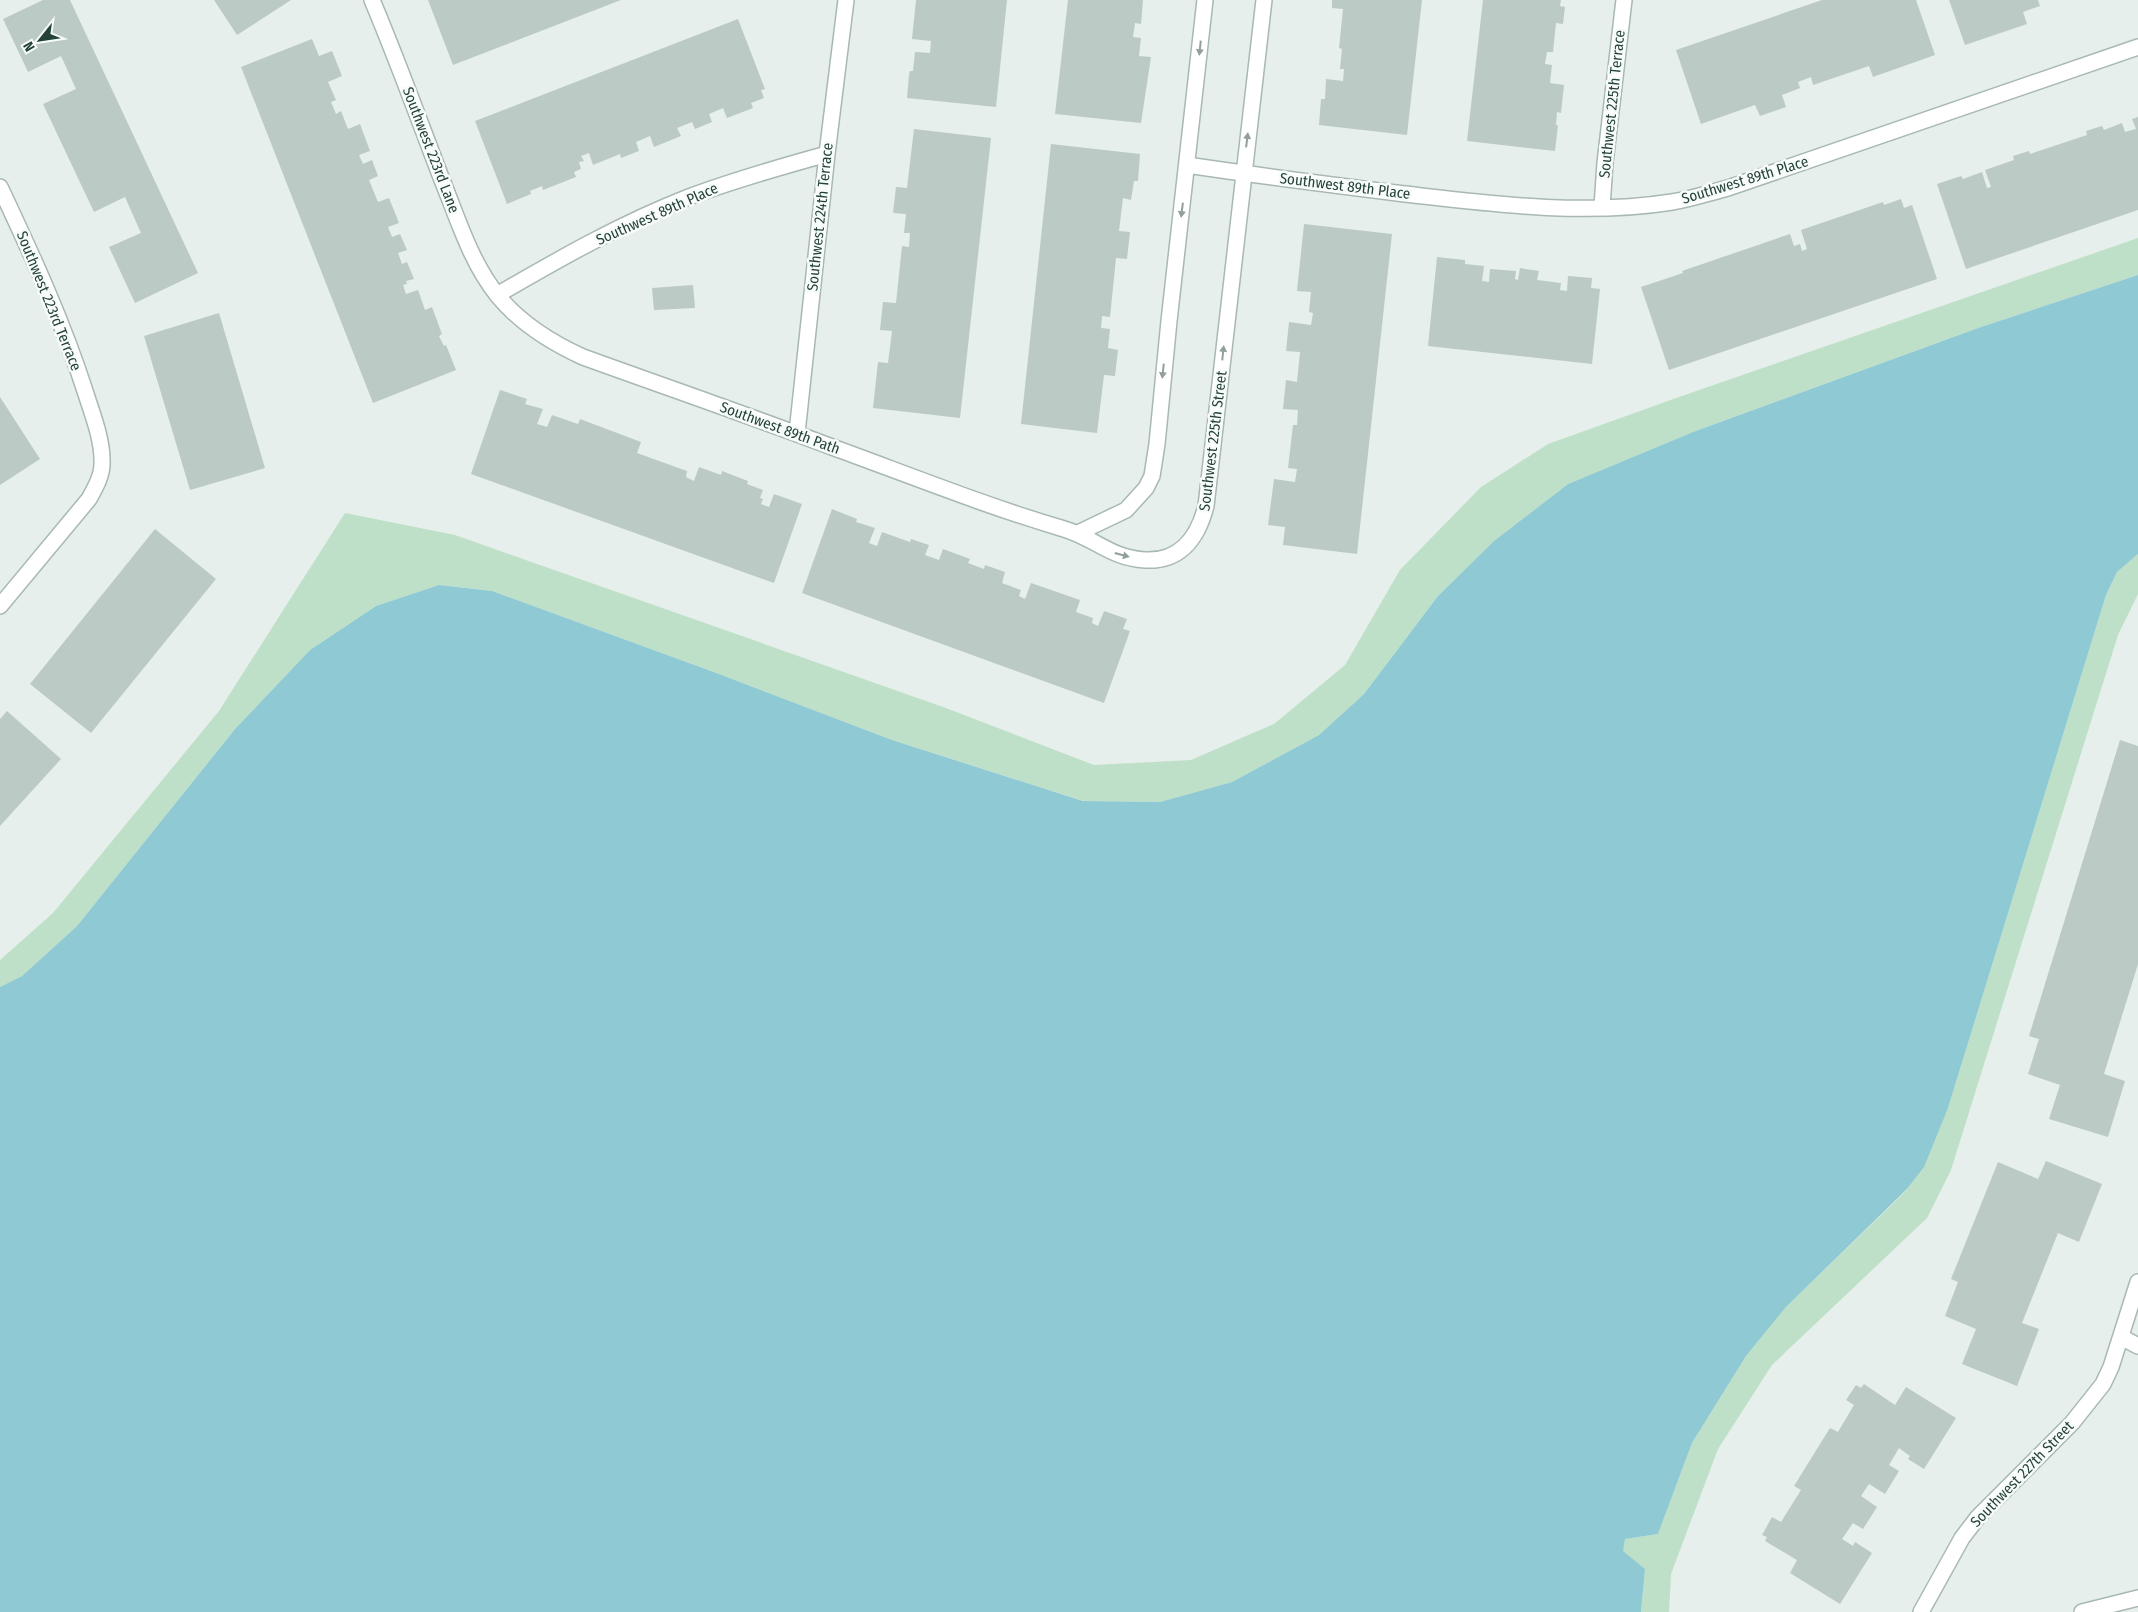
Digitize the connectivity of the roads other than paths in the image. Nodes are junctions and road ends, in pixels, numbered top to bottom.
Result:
1 (372, 0) edge
2 (846, 0) edge
3 (1205, 0) edge
4 (1264, 0) edge
5 (1624, 0) edge
6 (2138, 47) edge
7 (827, 154) junction
8 (1187, 165) junction
9 (1243, 173) junction
10 (0, 189) edge
11 (1602, 208) junction
12 (497, 295) junction
13 (797, 433) junction
14 (1078, 534) junction
15 (0, 606) edge
16 (2138, 1282) edge
17 (2121, 1337) junction
18 (2138, 1346) edge
19 (2138, 1598) edge
20 (1921, 1612) edge
21 (2082, 1612) edge

1 - 12 street, Southwest 223rd Lane
2 - 7 street, Southwest 224th Terrace
3 -> 8 street
9 -> 4 street, Southwest 225th Street
5 - 11 street, Southwest 225th Terrace
6 - 11 street, Southwest 89th Place
7 - 12 street, Southwest 89th Place
7 - 13 street, Southwest 224th Terrace
8 - 9 street, Southwest 89th Place
8 -> 14 street
9 - 11 street, Southwest 89th Place
14 -> 9 street, Southwest 225th Street
10 - 15 street, Southwest 223rd Terrace
12 - 13 street, Southwest 89th Path
13 - 14 street, Southwest 89th Path
16 - 17 street, Southwest 227th Street
17 - 18 street
17 - 20 street, Southwest 227th Street
19 - 21 street

